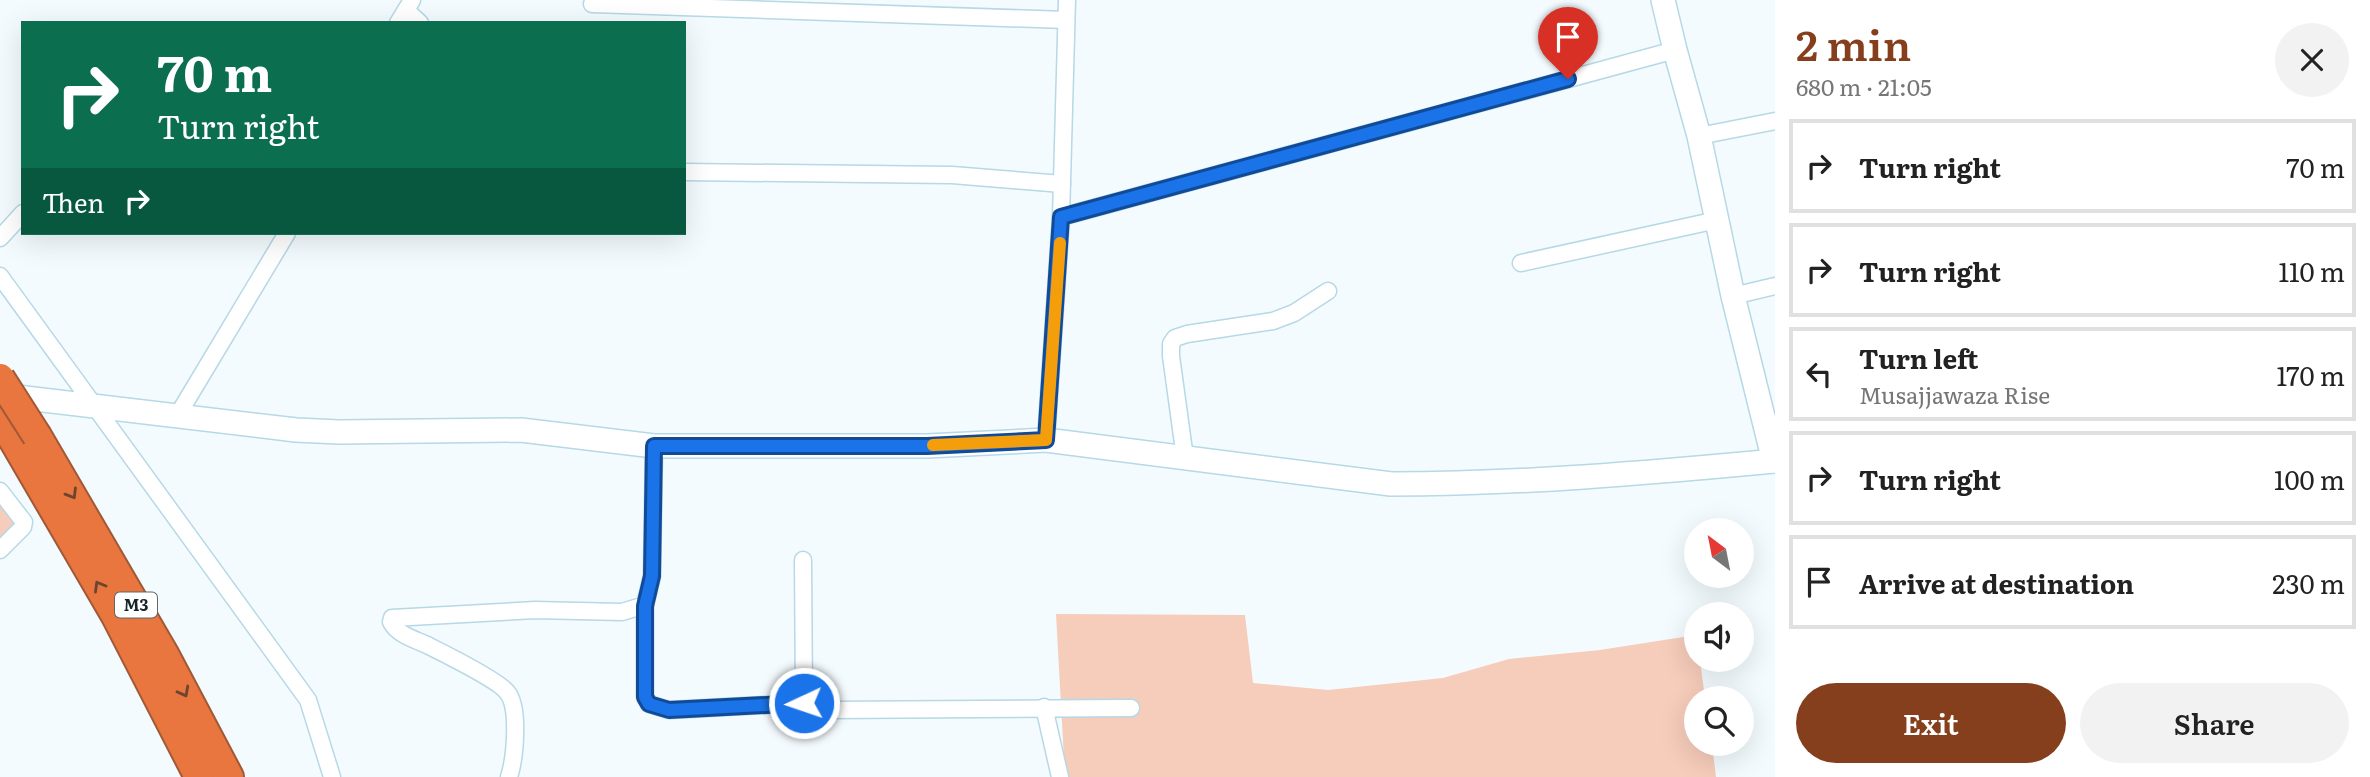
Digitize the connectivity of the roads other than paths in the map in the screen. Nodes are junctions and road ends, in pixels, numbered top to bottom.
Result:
1 (1068, 0) edge
2 (1663, 0) edge
3 (592, 4) dead end
4 (1066, 20) junction
5 (1675, 50) junction
6 (1775, 121) edge
7 (1699, 136) junction
8 (686, 172) edge
9 (1062, 184) junction
10 (21, 215) edge
11 (1061, 217) junction
12 (1717, 220) junction
13 (287, 235) edge
14 (0, 238) edge
15 (1521, 263) dead end
16 (0, 276) edge
17 (1775, 286) edge
18 (1328, 291) dead end
19 (1733, 296) junction
20 (0, 378) edge
21 (0, 396) edge
22 (93, 407) junction
23 (176, 418) junction
24 (17, 430) edge
25 (1046, 440) junction
26 (654, 446) junction
27 (1185, 458) junction
28 (1774, 461) edge
29 (0, 491) edge
30 (0, 550) edge
31 (803, 560) dead end
32 (645, 606) junction
33 (804, 703) junction
34 (1044, 707) junction
35 (1131, 708) dead end
36 (199, 777) edge
37 (229, 777) edge
38 (332, 777) edge
39 (509, 777) edge
40 (1060, 777) edge

1 - 4 street
2 - 5 street
3 - 4 street
4 - 9 street
5 - 7 street
5 - 11 street
6 - 7 street
7 - 12 street
8 - 9 street
9 - 11 street
10 - 14 street
11 - 25 street
12 - 15 street
12 - 19 street
13 - 23 street
16 - 22 street
17 - 19 street
18 - 27 street
19 - 28 street
20 - 24 highway, M3, bridge
21 - 22 street
22 - 23 street
22 - 38 street
23 - 26 street
36 -> 24 highway, M3
24 -> 37 highway, M3
25 - 26 street
25 - 27 street
26 - 32 street
27 - 28 street
29 - 30 street
31 - 33 street
32 - 33 street
32 - 39 street
33 - 34 street
34 - 35 street
34 - 40 street

